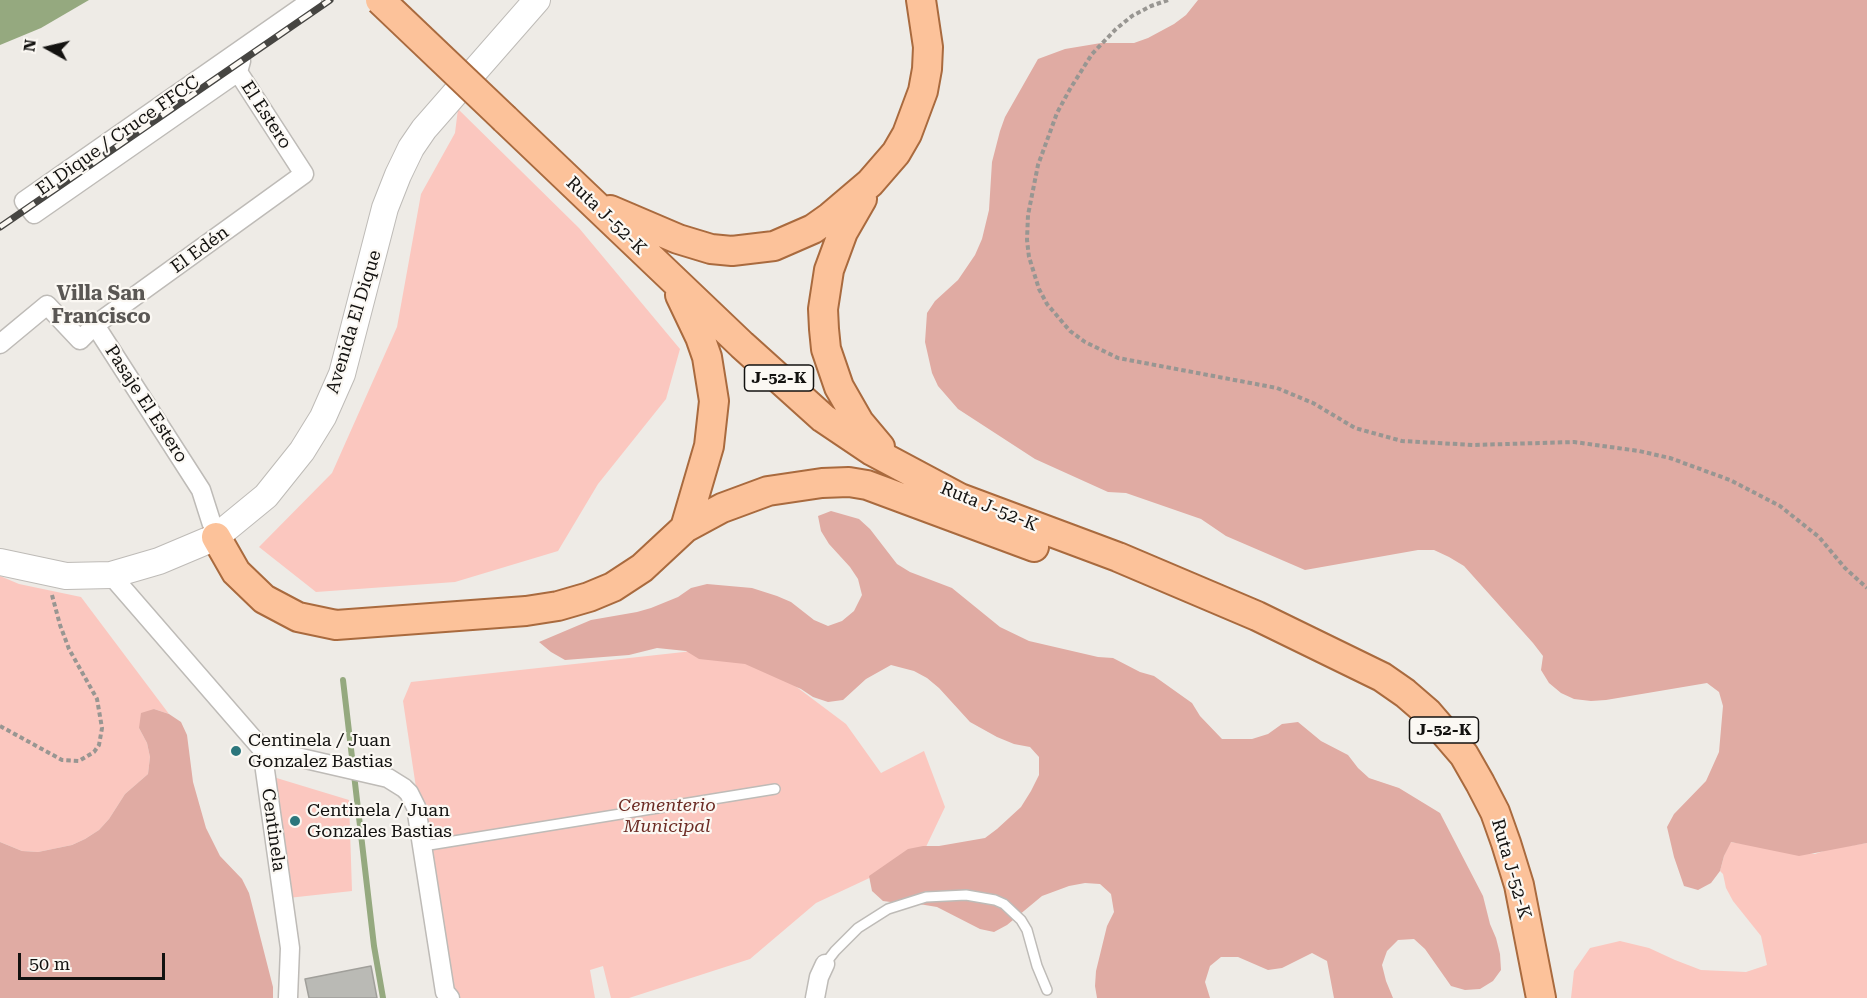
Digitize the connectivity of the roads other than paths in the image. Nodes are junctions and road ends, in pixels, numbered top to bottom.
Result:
1 (312, 0) edge
2 (380, 0) edge
3 (537, 0) edge
4 (921, 0) edge
5 (237, 63) junction
6 (304, 174) joint
7 (870, 183) junction
8 (592, 202) junction
9 (672, 279) junction
10 (95, 325) junction
11 (0, 344) edge
12 (894, 465) junction
13 (685, 528) junction
14 (216, 537) junction
15 (0, 562) edge
16 (111, 575) junction
17 (1196, 589) junction
18 (262, 749) junction
19 (775, 789) dead end
20 (423, 846) junction
21 (825, 964) joint
22 (1047, 990) dead end
23 (288, 998) edge
24 (450, 998) edge
25 (815, 998) edge
26 (1541, 998) edge

1 - 5 street, El Dique / Cruce FFCC
2 - 8 main road, Ruta J-52-K / J-52-K, bridge
3 - 14 main road, Avenida El Dique
4 - 7 main road
5 - 5 street, El Dique / Cruce FFCC
5 - 6 street, El Estero
6 - 10 street, El Edén
7 - 8 main road
7 - 12 main road
8 - 9 main road, Ruta J-52-K / J-52-K
9 - 12 main road, Ruta J-52-K / J-52-K
9 - 13 main road
10 - 11 street, Pasaje El Estero
10 - 14 street, Pasaje El Estero
12 - 17 main road, Ruta J-52-K / J-52-K
13 - 14 main road
13 - 17 main road
14 - 16 main road, Avenida El Dique
15 - 16 main road, Avenida El Dique
16 - 18 street
17 - 26 main road, Ruta J-52-K / J-52-K
18 - 20 street
18 - 23 street, Centinela
19 - 20 lane
20 - 24 street
21 - 22 lane
21 - 25 street

